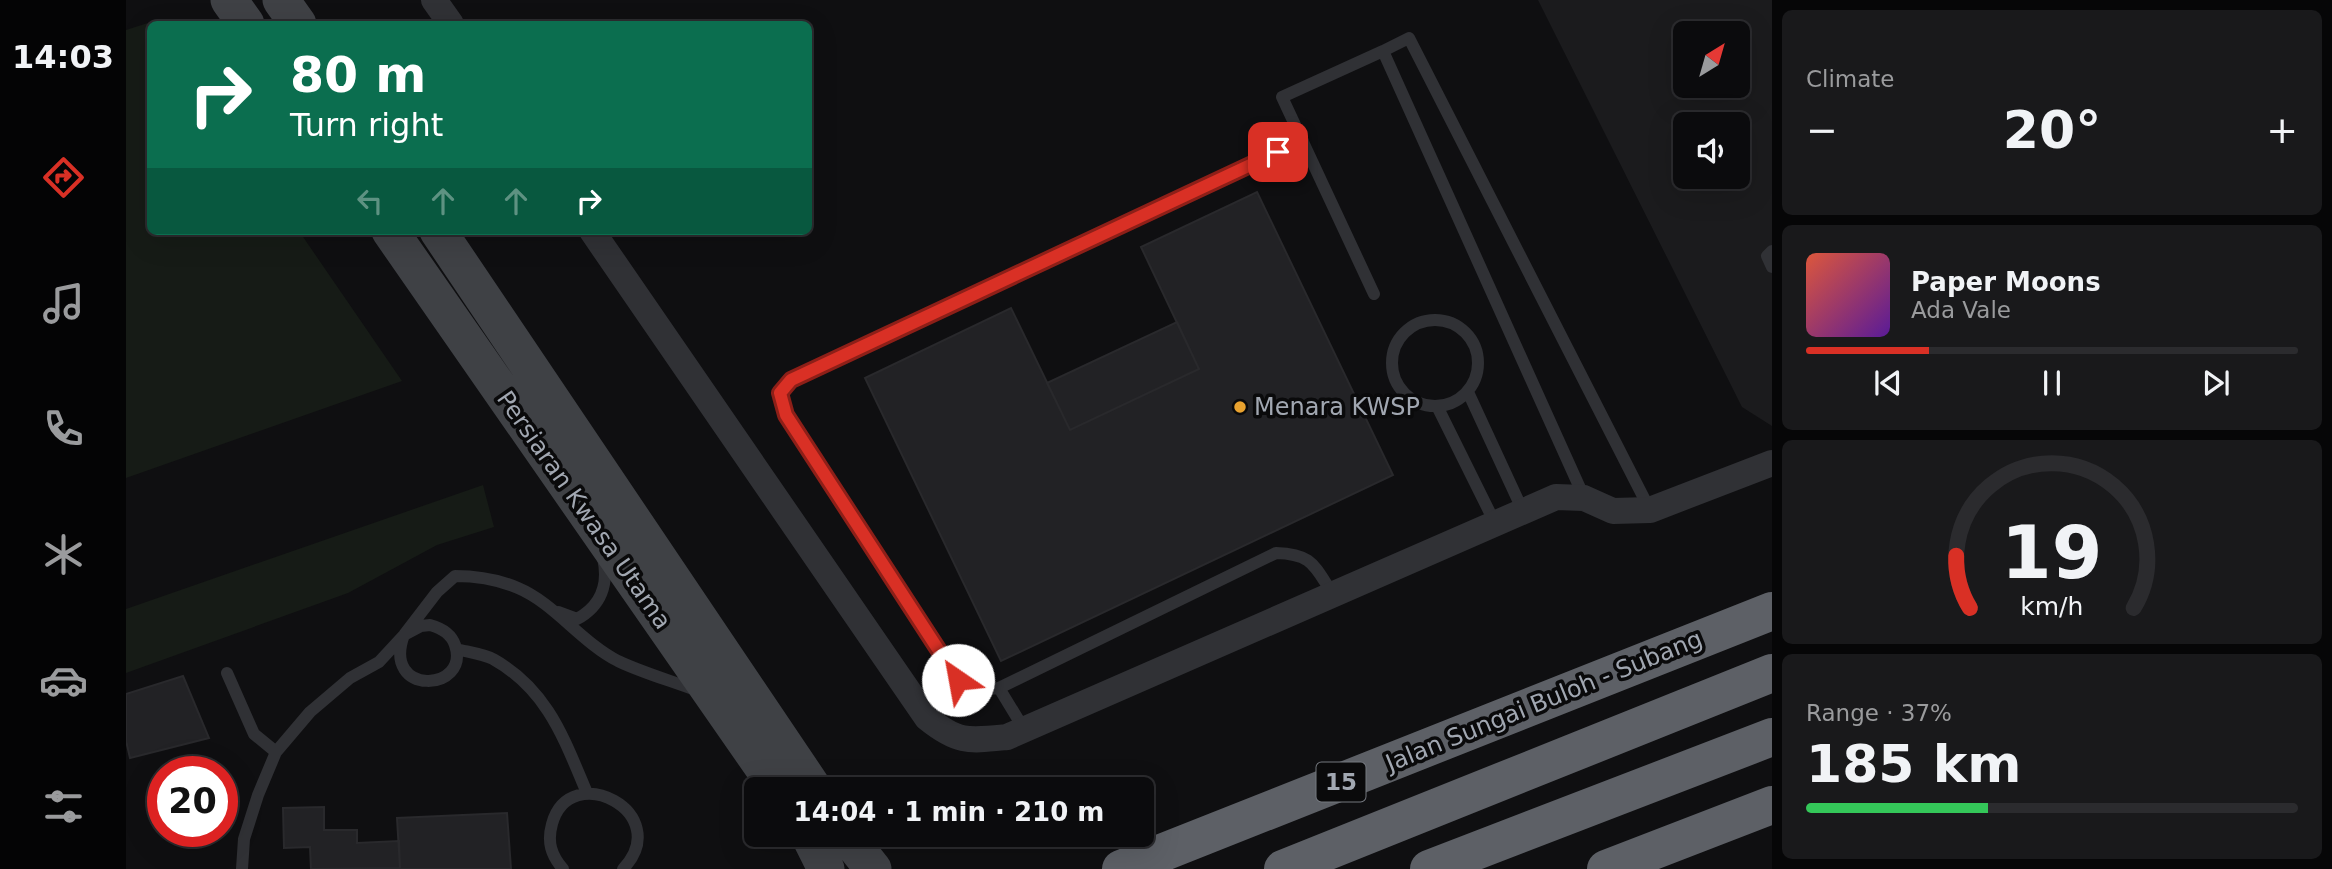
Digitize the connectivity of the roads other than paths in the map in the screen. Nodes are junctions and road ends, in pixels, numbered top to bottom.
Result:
1 (229, 0) edge
2 (281, 0) edge
3 (434, 0) edge
4 (244, 21) edge
5 (296, 21) edge
6 (449, 21) edge
7 (1383, 51) junction
8 (1303, 141) junction
9 (393, 235) edge
10 (441, 235) edge
11 (595, 235) edge
12 (1772, 251) edge
13 (1772, 267) edge
14 (1374, 294) dead end
15 (1468, 392) junction
16 (1437, 406) junction
17 (1772, 463) edge
18 (1584, 498) junction
19 (1650, 510) junction
20 (1523, 511) junction
21 (1495, 523) junction
22 (594, 526) junction
23 (1333, 594) junction
24 (548, 608) junction
25 (1772, 611) edge
26 (404, 635) junction
27 (456, 649) junction
28 (227, 673) dead end
29 (1772, 673) edge
30 (999, 688) junction
31 (713, 696) junction
32 (1024, 729) junction
33 (1772, 737) edge
34 (276, 752) junction
35 (770, 777) edge
36 (806, 777) edge
37 (587, 793) junction
38 (1772, 805) edge
39 (815, 847) edge
40 (856, 847) edge
41 (242, 869) edge
42 (563, 869) edge
43 (624, 869) edge
44 (826, 869) edge
45 (873, 869) edge
46 (1121, 869) edge
47 (1283, 869) edge
48 (1429, 869) edge
49 (1606, 869) edge

1 - 4 street
2 - 5 street
3 - 6 street
7 - 8 lane
7 - 18 lane
7 - 19 lane
8 - 14 lane
8 - 30 lane
9 - 22 street, Persiaran Kwasa Utama
10 - 36 street, Persiaran Kwasa Utama
11 - 32 street
12 - 13 lane
15 - 16 lane
15 - 16 lane
15 - 20 lane
16 - 21 lane
17 - 19 street
18 - 19 street
18 - 20 street
20 - 21 street
21 - 23 street
22 - 24 lane
22 - 31 street, Persiaran Kwasa Utama
23 - 30 lane
23 - 32 street
24 - 26 lane
24 - 31 lane
25 - 46 highway, Jalan Sungai Buloh - Subang / 15
26 - 27 lane
26 - 27 lane
26 - 34 lane
27 - 37 lane
28 - 34 lane
29 - 47 highway
30 - 32 lane
31 - 35 street, Persiaran Kwasa Utama
33 - 48 highway
34 - 41 lane
37 - 42 lane
37 - 43 lane
38 - 49 highway
39 - 44 street
40 - 45 street

